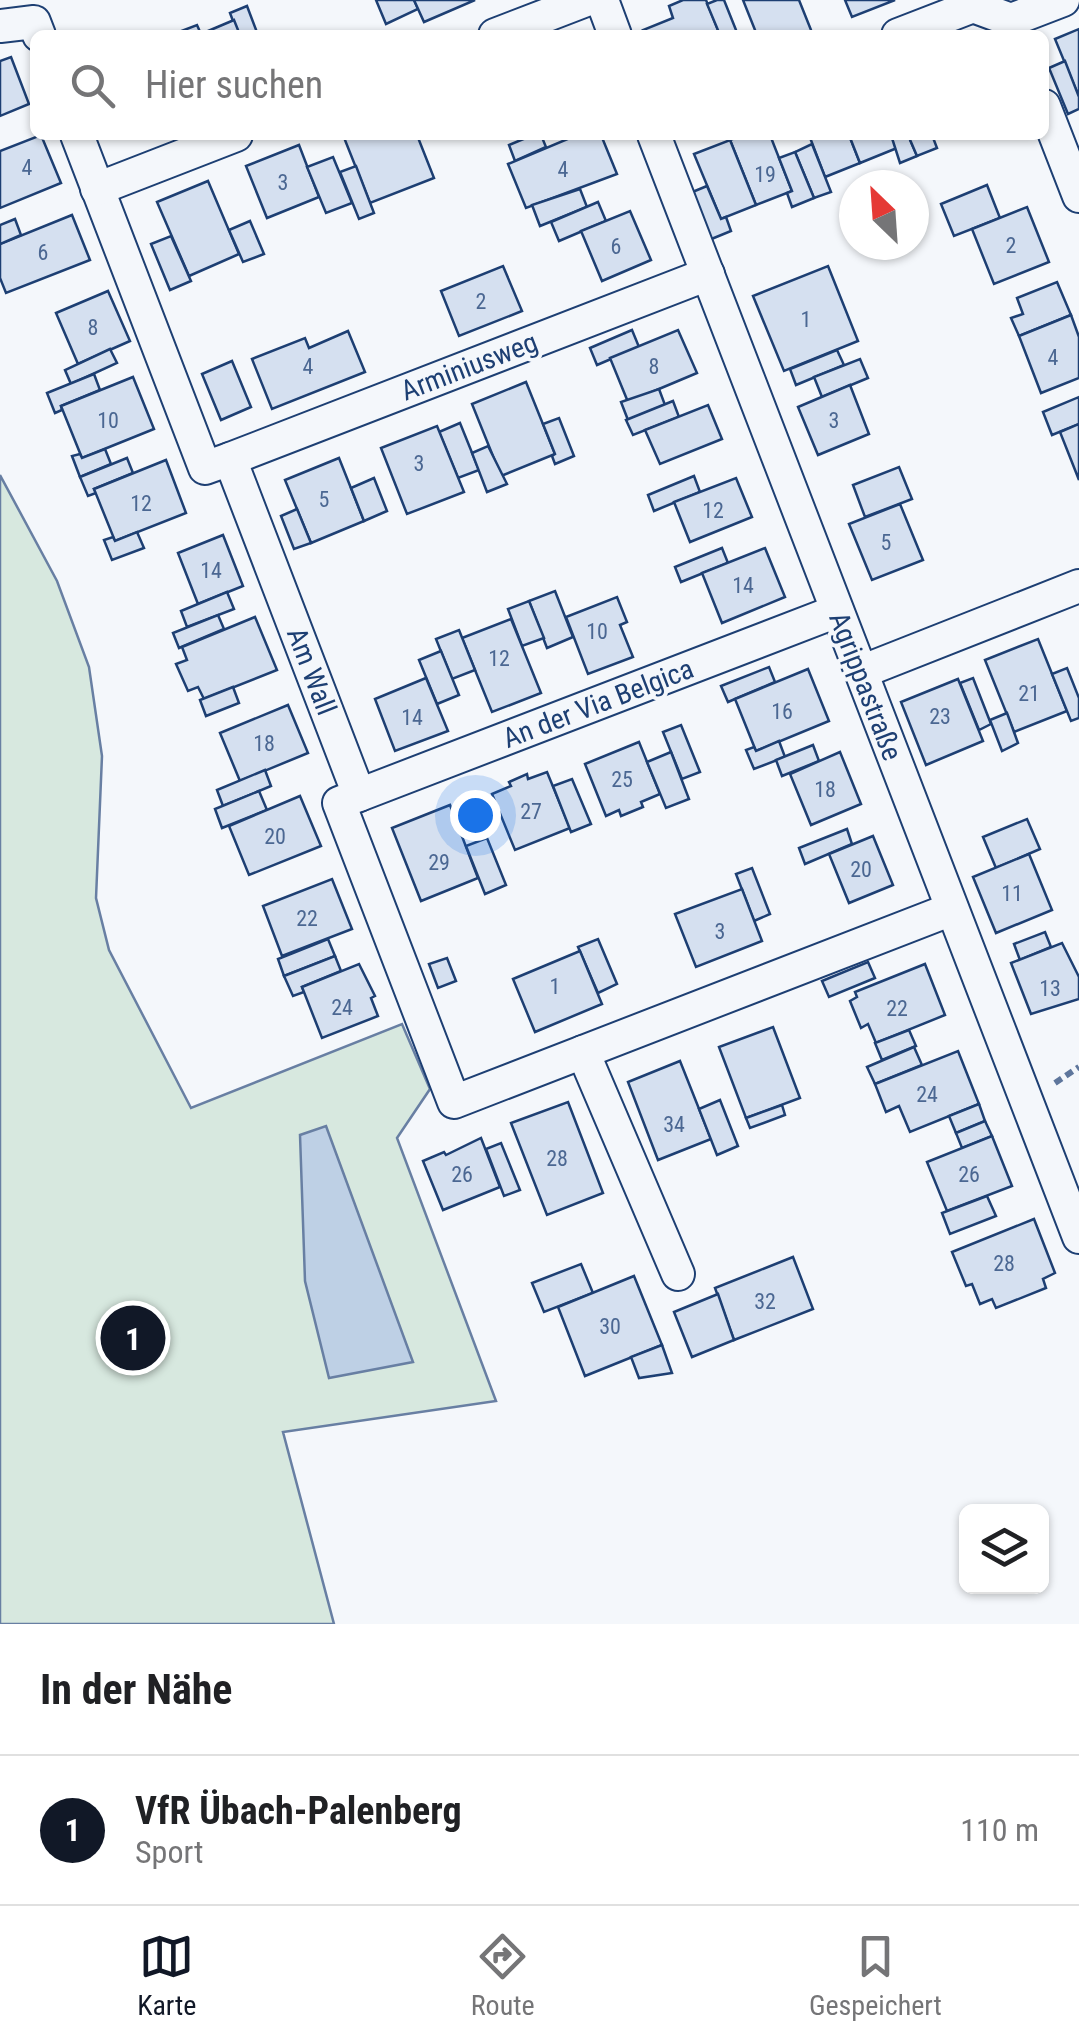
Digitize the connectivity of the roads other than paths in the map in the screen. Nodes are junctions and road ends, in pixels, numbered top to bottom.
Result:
1 (586, 0) edge
2 (602, 0) edge
3 (1062, 0) edge
4 (0, 26) edge
5 (1014, 28) edge
6 (37, 30) edge
7 (508, 30) edge
8 (614, 30) edge
9 (911, 30) edge
10 (1049, 119) edge
11 (78, 140) edge
12 (223, 140) edge
13 (656, 140) edge
14 (97, 188) junction
15 (1079, 196) edge
16 (708, 274) junction
17 (230, 459) junction
18 (1079, 586) edge
19 (837, 611) junction
20 (861, 672) junction
21 (359, 795) junction
22 (952, 909) junction
23 (583, 1052) junction
24 (1079, 1237) edge
25 (678, 1274) dead end

1 - 7 street
2 - 8 street
3 - 5 street
4 - 6 street
5 - 9 street
10 - 15 street
11 - 14 street
12 - 14 street
13 - 16 street, Agrippastraße
14 - 17 street
16 - 17 street, Arminiusweg
16 - 19 street, Agrippastraße
17 - 21 street, Am Wall
18 - 20 street
19 - 20 street, Agrippastraße
19 - 21 street, An der Via Belgica
20 - 22 street, Agrippastraße
21 - 23 street
22 - 23 street
22 - 24 street, Agrippastraße
23 - 25 street

